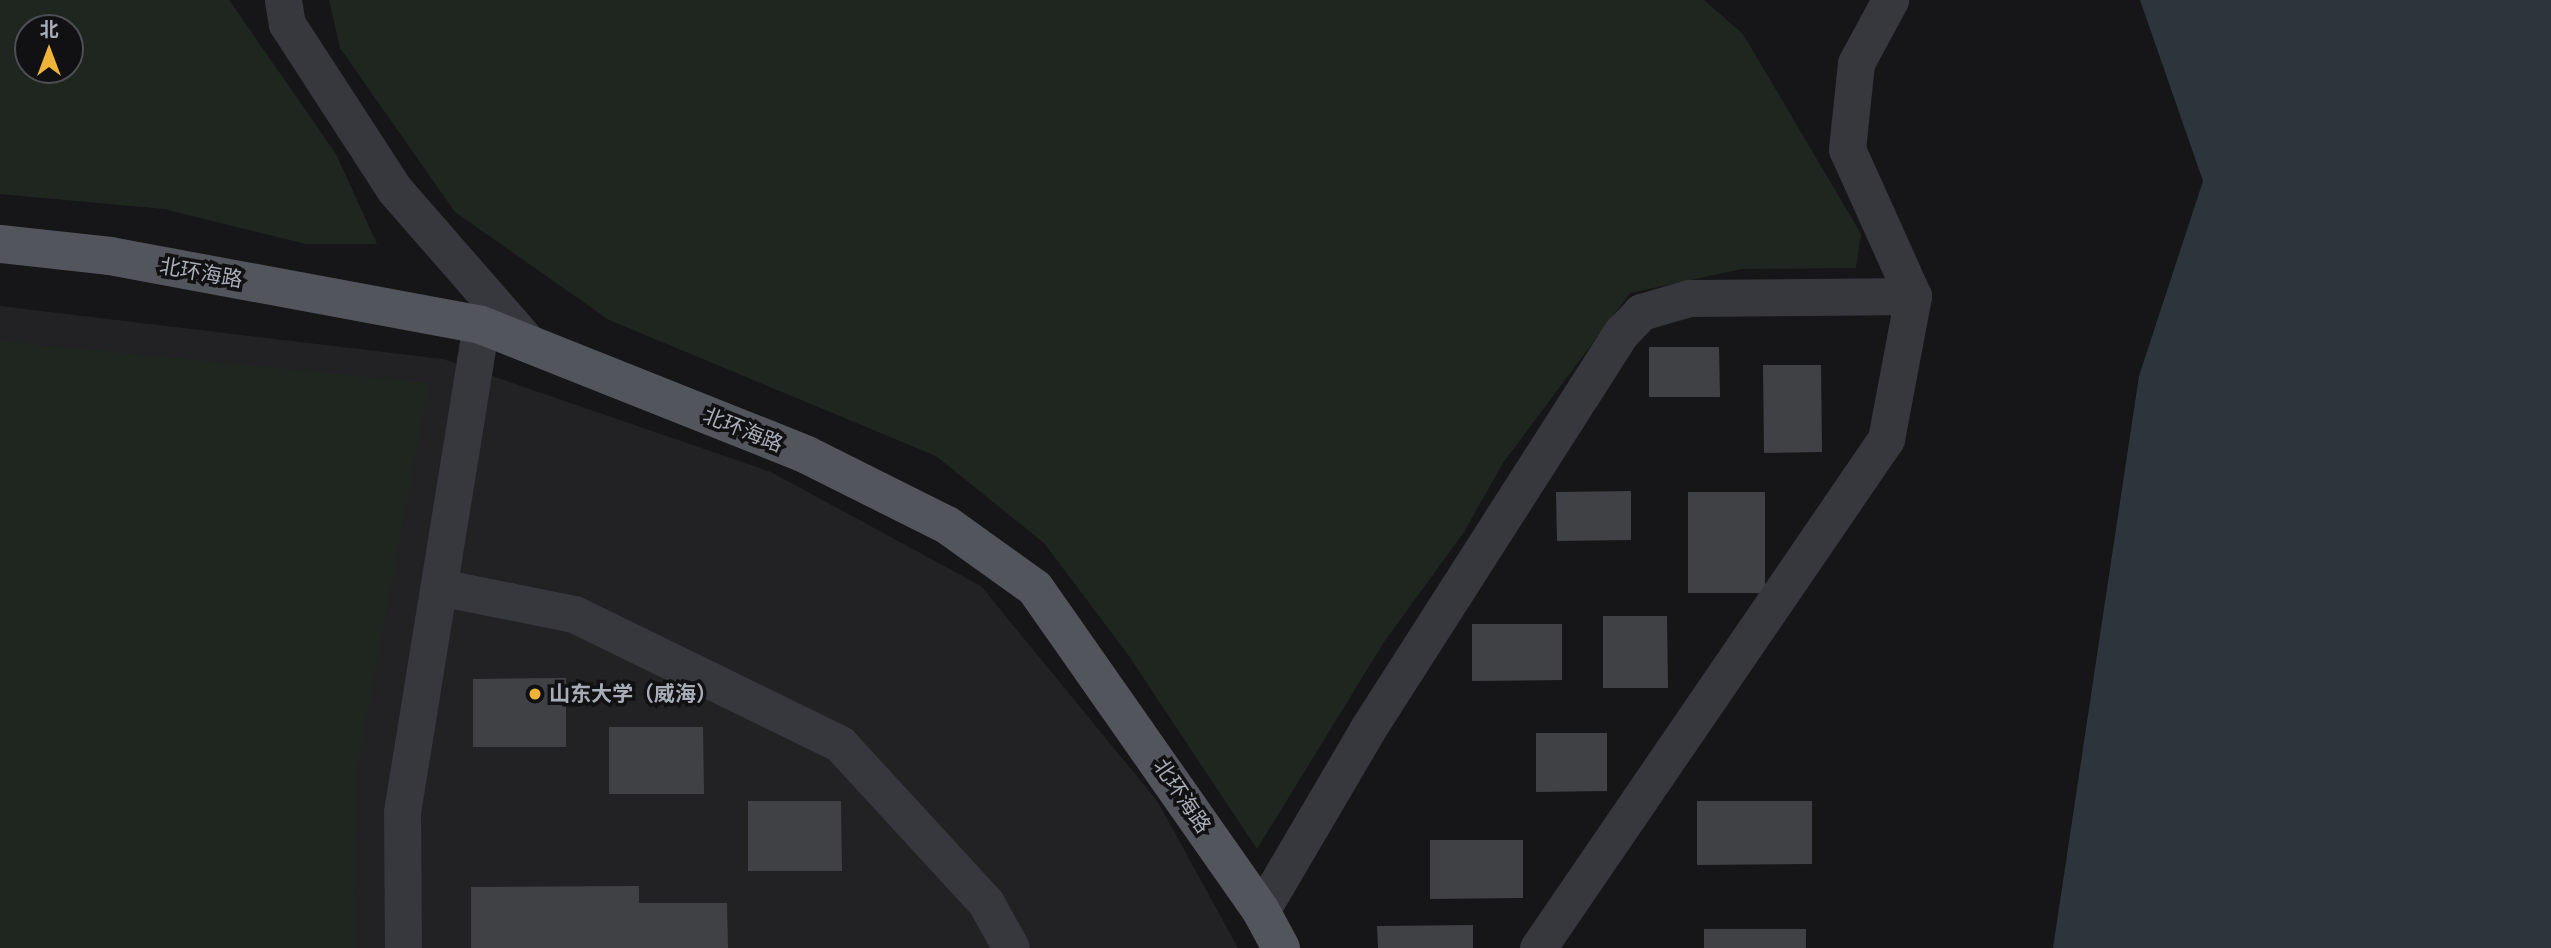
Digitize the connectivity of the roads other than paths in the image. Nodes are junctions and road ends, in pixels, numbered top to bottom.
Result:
1 (283, 0) edge
2 (1890, 0) edge
3 (0, 244) edge
4 (1913, 296) junction
5 (481, 325) junction
6 (529, 344) junction
7 (439, 587) junction
8 (1261, 911) junction
9 (403, 948) edge
10 (1011, 948) edge
11 (1281, 948) edge
12 (1538, 948) edge

1 - 6 lane
2 - 4 lane
3 - 5 main road, 北环海路
4 - 8 lane
4 - 12 lane
5 - 6 main road, 北环海路
5 - 7 lane
6 - 8 main road, 北环海路
7 - 9 lane
7 - 10 lane
8 - 11 main road, 北环海路

